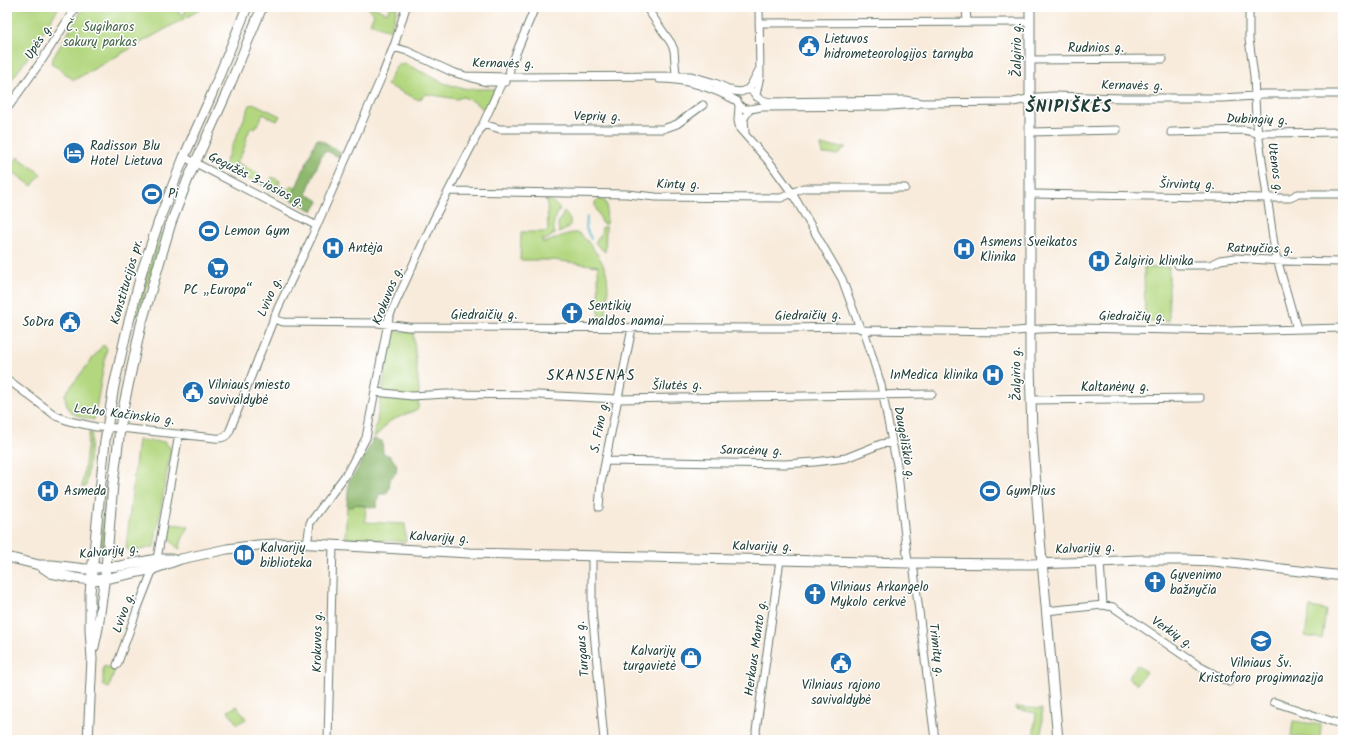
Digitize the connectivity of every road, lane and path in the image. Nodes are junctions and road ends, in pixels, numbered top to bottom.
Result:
1 (76, 7) edge
2 (247, 7) edge
3 (262, 7) edge
4 (406, 7) edge
5 (535, 7) edge
6 (646, 7) edge
7 (759, 7) edge
8 (966, 7) edge
9 (1030, 7) edge
10 (1249, 7) edge
11 (966, 22) junction
12 (1030, 22) junction
13 (759, 23) junction
14 (393, 47) junction
15 (1163, 59) dead end
16 (1030, 60) junction
17 (759, 70) junction
18 (676, 75) junction
19 (465, 76) junction
20 (509, 77) junction
21 (502, 82) junction
22 (744, 91) junction
23 (1343, 94) edge
24 (756, 96) junction
25 (1255, 96) junction
26 (1030, 99) junction
27 (738, 103) junction
28 (922, 103) junction
29 (703, 104) dead end
30 (7, 109) edge
31 (752, 109) junction
32 (483, 124) junction
33 (1117, 130) dead end
34 (1030, 132) junction
35 (1171, 132) dead end
36 (1343, 132) edge
37 (745, 133) junction
38 (1258, 133) junction
39 (184, 157) junction
40 (196, 163) junction
41 (905, 188) dead end
42 (449, 191) junction
43 (792, 193) junction
44 (1030, 194) junction
45 (1343, 194) edge
46 (1268, 198) junction
47 (317, 226) junction
48 (1277, 260) junction
49 (1343, 262) edge
50 (1178, 265) dead end
51 (273, 319) junction
52 (387, 325) junction
53 (632, 328) junction
54 (1343, 328) edge
55 (862, 329) junction
56 (1297, 329) junction
57 (1030, 330) junction
58 (7, 379) edge
59 (375, 392) junction
60 (932, 394) dead end
61 (883, 396) junction
62 (1200, 398) dead end
63 (618, 399) junction
64 (1031, 400) junction
65 (106, 427) junction
66 (120, 428) junction
67 (179, 434) junction
68 (892, 442) junction
69 (606, 461) junction
70 (599, 507) dead end
71 (306, 544) junction
72 (333, 545) junction
73 (592, 556) junction
74 (7, 558) edge
75 (157, 559) junction
76 (181, 559) junction
77 (780, 560) junction
78 (1100, 562) junction
79 (910, 563) junction
80 (1042, 564) junction
81 (39, 565) junction
82 (106, 568) junction
83 (92, 569) junction
84 (153, 569) junction
85 (1343, 576) edge
86 (104, 579) junction
87 (91, 580) junction
88 (1103, 605) junction
89 (1046, 611) junction
90 (92, 659) junction
91 (117, 665) dead end
92 (1229, 682) dead end
93 (1274, 702) dead end
94 (1343, 725) edge
95 (88, 740) edge
96 (328, 740) edge
97 (604, 740) edge
98 (757, 740) edge
99 (935, 740) edge
100 (1058, 740) edge

1 - 30 street, Upės g.
2 - 39 main road, Konstitucijos pr.
3 - 40 main road, Konstitucijos pr.
4 - 14 street, Lvivo g.
5 - 20 street
6 - 18 street
7 - 13 street
8 - 11 street
9 - 12 main road, Žalgirio g.
10 - 25 street, Utenos g.
11 - 12 street
11 - 13 street
12 - 16 main road, Žalgirio g.
13 - 17 street
14 - 19 street
14 - 47 street, Lvivo g.
15 - 16 street, Rudnios g.
16 - 26 main road, Žalgirio g.
17 - 22 street
17 - 24 street
18 - 20 street, Kernavės g.
18 - 22 street, Kernavės g.
19 - 20 street, Kernavės g.
19 - 21 street, Kernavės g.
21 - 27 street, Kernavės g.
21 - 32 street, Krokuvos g.
22 - 24 street, Kernavės g.
22 - 27 street
23 - 25 street, Kernavės g.
24 - 28 street, Kernavės g.
24 - 31 street
25 - 26 street, Kernavės g.
25 - 38 street, Utenos g.
26 - 28 street, Kernavės g.
26 - 34 main road, Žalgirio g.
27 - 31 street, Kernavės g.
27 - 37 street, Daugėliškio g.
28 - 31 street, Kernavės g.
29 - 32 street, Veprių g.
31 - 37 street
32 - 42 street, Krokuvos g.
33 - 34 street
34 - 44 main road, Žalgirio g.
35 - 38 street, Dubingių g.
36 - 38 street, Dubingių g.
37 - 43 street, Daugėliškio g.
38 - 46 street, Utenos g.
39 - 40 street, Gegužės 3-iosios g.
39 - 65 main road, Konstitucijos pr.
40 - 47 street, Gegužės 3-iosios g.
40 - 66 main road, Konstitucijos pr.
41 - 43 street, Kintų g.
42 - 43 street, Kintų g.
42 - 52 street, Krokuvos g.
43 - 55 street, Daugėliškio g.
44 - 46 street, Širvintų g.
44 - 57 main road, Žalgirio g.
45 - 46 street, Širvintų g.
46 - 48 street, Utenos g.
47 - 51 street, Lvivo g.
48 - 49 street, Ratnyčios g.
48 - 50 street, Ratnyčios g.
48 - 56 street, Utenos g.
51 - 52 street, Giedraičių g.
51 - 67 street, Lvivo g.
52 - 53 street, Giedraičių g.
52 - 59 street, Krokuvos g.
53 - 55 street, Giedraičių g.
53 - 63 street, S. Fino g.
54 - 56 street, Giedraičių g.
55 - 57 street, Giedraičių g.
55 - 61 street, Daugėliškio g.
56 - 57 street, Giedraičių g.
57 - 64 main road, Žalgirio g.
58 - 65 street, Lecho Kačinskio g.
59 - 63 street, Šilutės g.
59 - 71 street, Krokuvos g.
60 - 61 street, Šilutės g.
61 - 63 street, Šilutės g.
61 - 68 street, Daugėliškio g.
62 - 64 street, Kaltanėnų g.
63 - 69 street, S. Fino g.
64 - 80 main road, Žalgirio g.
65 - 66 street, Lecho Kačinskio g.
65 - 83 main road, Konstitucijos pr.
66 - 67 street, Lecho Kačinskio g.
66 - 82 main road, Konstitucijos pr.
67 - 75 street
68 - 69 street, Saracėnų g.
68 - 79 street, Daugėliškio g.
69 - 70 street, S. Fino g.
71 - 72 main road, Kalvarijų g.
71 - 76 main road, Kalvarijų g.
72 - 73 main road, Kalvarijų g.
72 - 96 street, Krokuvos g.
73 - 77 main road, Kalvarijų g.
73 - 97 street, Turgaus g.
74 - 81 main road, Kalvarijų g.
75 - 76 main road, Kalvarijų g.
75 - 82 main road, Kalvarijų g.
76 - 84 main road, Kalvarijų g.
77 - 79 main road, Kalvarijų g.
77 - 98 street, Herkaus Manto g.
78 - 80 main road, Kalvarijų g.
78 - 85 main road, Kalvarijų g.
78 - 88 street
79 - 80 main road, Kalvarijų g.
79 - 99 street, Trimitų g.
80 - 89 main road, Žalgirio g.
81 - 83 main road, Kalvarijų g.
81 - 87 main road, Kalvarijų g.
82 - 83 main road, Kalvarijų g.
82 - 86 main road, Konstitucijos pr.
83 - 87 main road, Konstitucijos pr.
84 - 86 main road, Kalvarijų g.
84 - 91 street, Lvivo g.
86 - 87 main road, Kalvarijų g.
86 - 90 main road, Konstitucijos pr.
87 - 90 main road, Konstitucijos pr.
88 - 89 street
88 - 92 street, Verkių g.
89 - 100 main road, Žalgirio g.
90 - 95 main road
93 - 94 street

